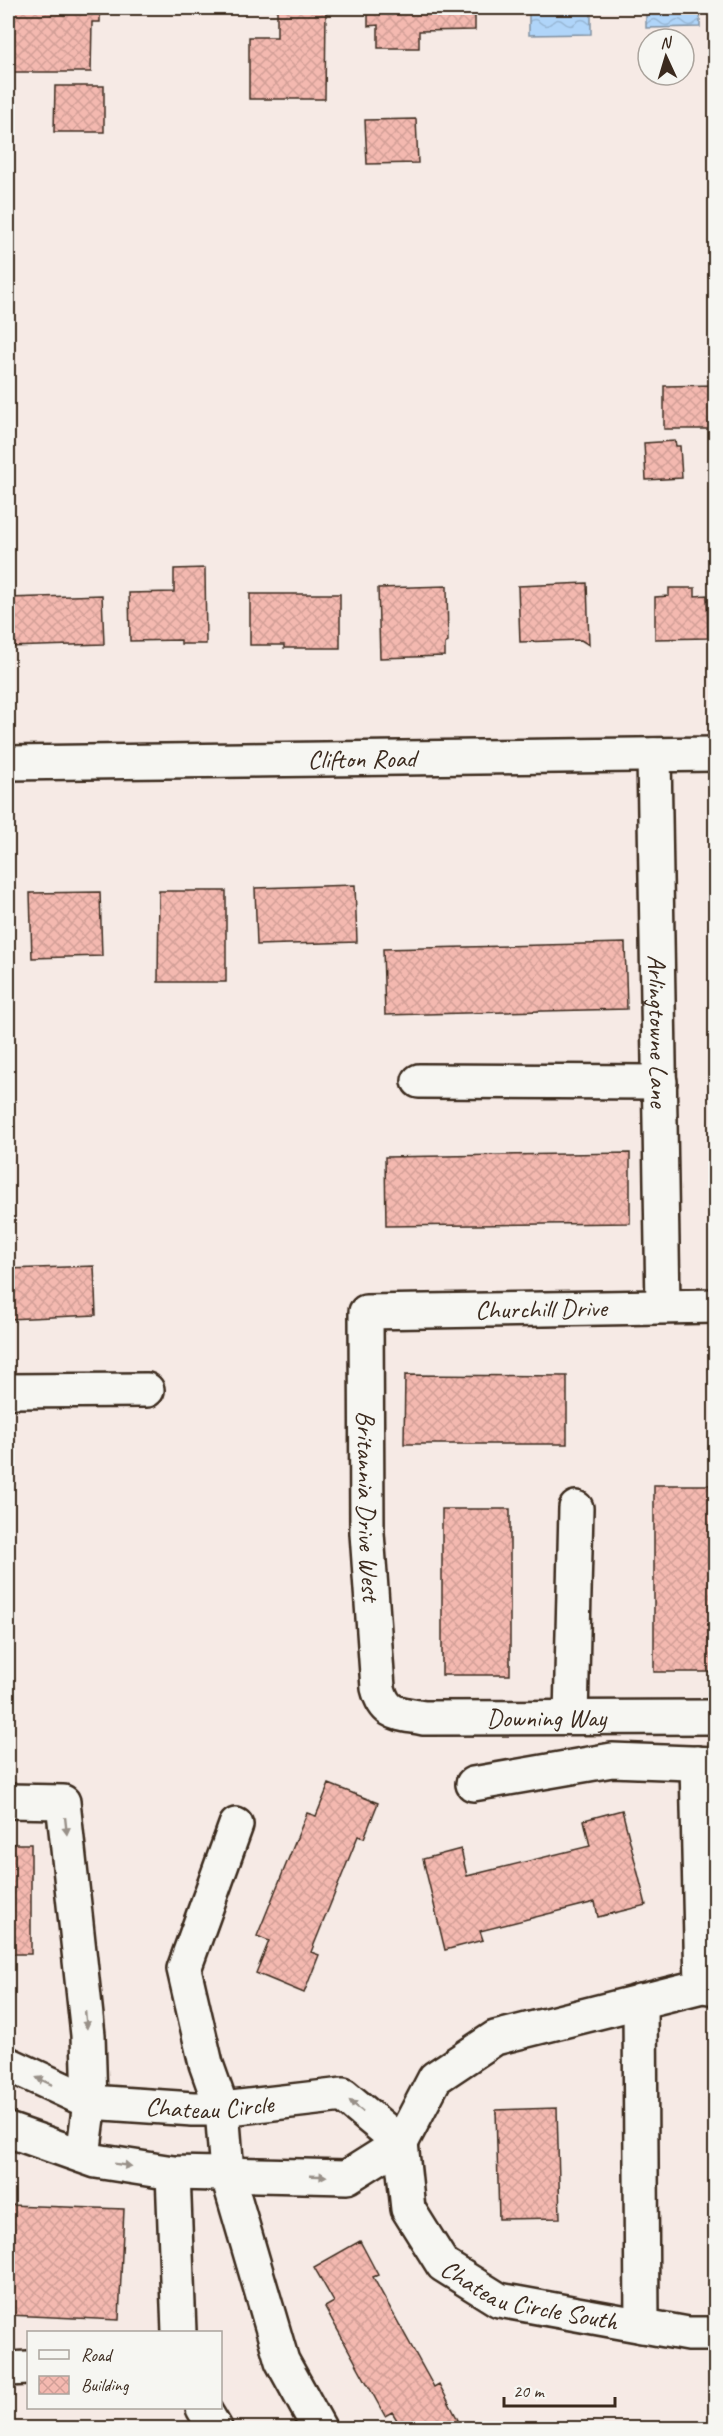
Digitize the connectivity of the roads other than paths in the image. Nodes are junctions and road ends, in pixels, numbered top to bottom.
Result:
1 (716, 754) edge
2 (654, 755) junction
3 (8, 763) edge
4 (418, 1081) dead end
5 (660, 1082) junction
6 (663, 1306) junction
7 (716, 1306) edge
8 (366, 1312) joint
9 (147, 1390) dead end
10 (8, 1391) edge
11 (576, 1508) dead end
12 (381, 1701) joint
13 (571, 1717) junction
14 (716, 1717) edge
15 (706, 1763) edge
16 (473, 1784) dead end
17 (8, 1801) edge
18 (236, 1826) dead end
19 (709, 1987) edge
20 (640, 2001) junction
21 (8, 2064) edge
22 (90, 2102) junction
23 (222, 2109) junction
24 (8, 2130) edge
25 (401, 2143) junction
26 (83, 2156) junction
27 (172, 2173) junction
28 (227, 2173) junction
29 (642, 2326) junction
30 (179, 2331) edge
31 (716, 2334) edge
32 (27, 2368) edge
33 (8, 2369) edge
34 (204, 2409) edge
35 (215, 2428) edge
36 (319, 2428) edge

1 - 2 street, Clifton Road
2 - 3 street, Clifton Road
2 - 5 street, Arlingtowne Lane
4 - 5 street
5 - 6 street, Arlingtowne Lane
6 - 7 street, Churchill Drive
6 - 8 street, Churchill Drive
8 - 12 street, Britannia Drive West
9 - 10 street
11 - 13 street
12 - 13 street, Downing Way
13 - 14 street, Downing Way
15 - 16 street
15 - 19 street
17 -> 22 street
18 - 23 street
19 - 20 street
20 - 25 street
20 - 29 street
22 -> 21 street, Chateau Circle
22 - 23 street, Chateau Circle
22 - 26 street
25 -> 23 street, Chateau Circle
23 - 28 street
24 - 26 street
28 -> 25 street
25 - 29 street, Chateau Circle South
26 -> 27 street
27 - 28 street
27 - 30 street
28 - 36 street
29 - 31 street, Chateau Circle South
32 - 33 street
34 - 35 street

